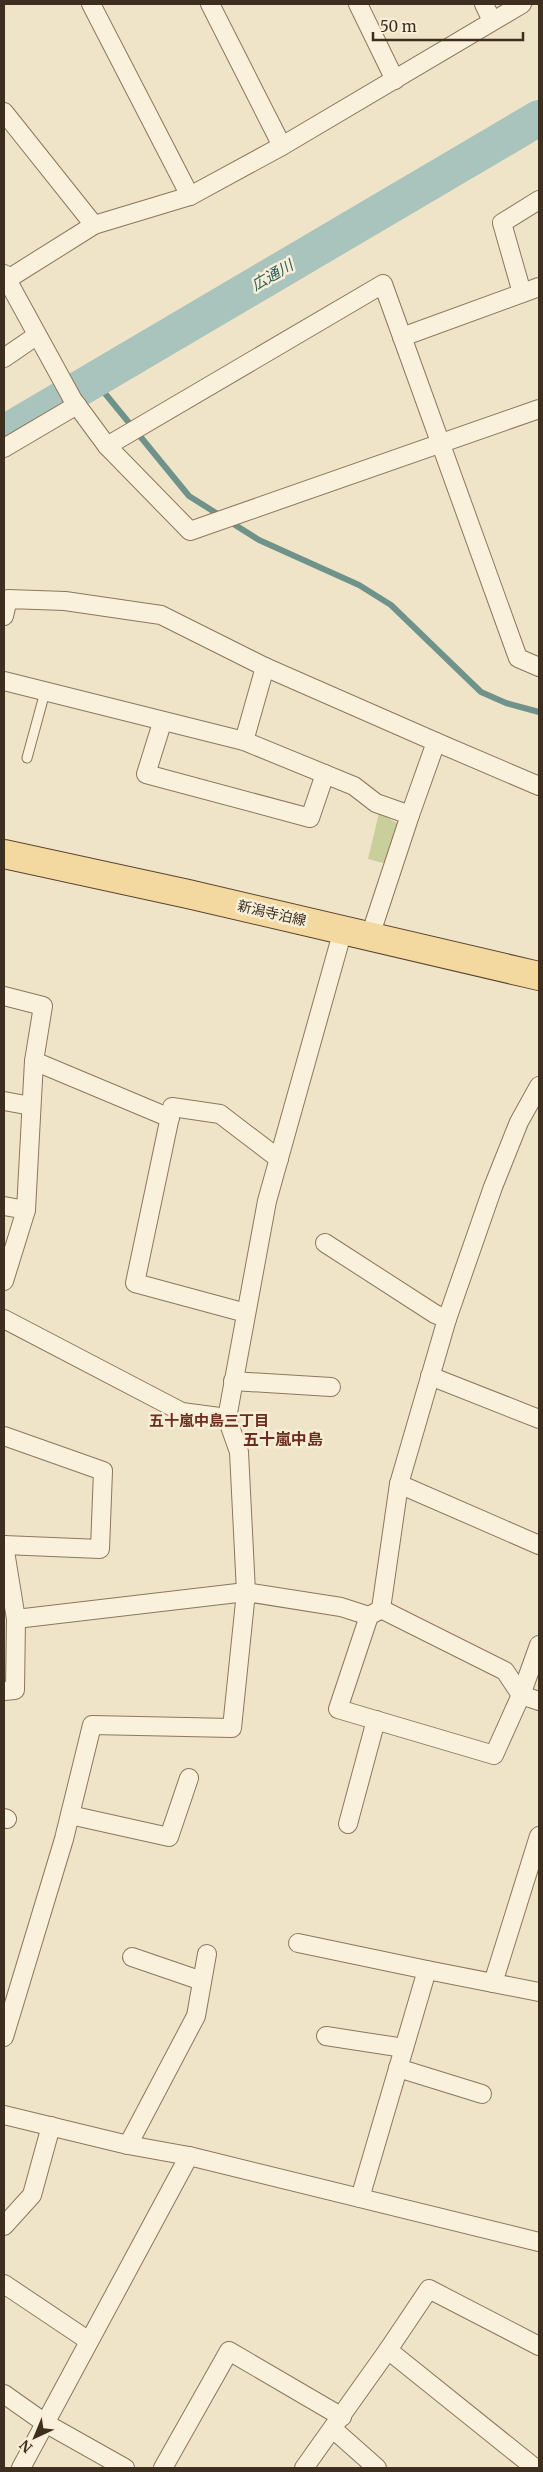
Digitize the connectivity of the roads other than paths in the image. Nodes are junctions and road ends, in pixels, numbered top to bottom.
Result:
1 (91, 4) edge
2 (210, 4) edge
3 (358, 4) edge
4 (484, 4) edge
5 (522, 4) edge
6 (492, 21) junction
7 (394, 80) junction
8 (4, 112) edge
9 (282, 146) junction
10 (190, 196) junction
11 (539, 200) edge
12 (94, 225) junction
13 (6, 277) edge
14 (539, 287) edge
15 (522, 293) junction
16 (402, 337) junction
17 (39, 340) junction
18 (4, 358) edge
19 (75, 403) junction
20 (539, 409) edge
21 (441, 444) junction
22 (107, 446) junction
23 (4, 448) edge
24 (4, 616) edge
25 (265, 667) junction
26 (539, 667) edge
27 (4, 682) edge
28 (45, 692) junction
29 (162, 723) junction
30 (244, 742) junction
31 (436, 742) junction
32 (27, 758) dead end
33 (324, 774) junction
34 (539, 786) edge
35 (410, 815) junction
36 (4, 854) edge
37 (343, 930) junction
38 (370, 936) junction
39 (539, 976) edge
40 (4, 996) edge
41 (34, 1061) junction
42 (539, 1086) edge
43 (4, 1101) edge
44 (31, 1106) junction
45 (170, 1118) junction
46 (279, 1159) junction
47 (4, 1206) edge
48 (26, 1210) junction
49 (325, 1243) dead end
50 (4, 1281) edge
51 (246, 1313) junction
52 (4, 1319) edge
53 (447, 1319) junction
54 (430, 1376) junction
55 (234, 1381) junction
56 (331, 1387) dead end
57 (226, 1418) junction
58 (539, 1419) edge
59 (4, 1436) edge
60 (399, 1484) junction
61 (4, 1545) edge
62 (539, 1546) edge
63 (246, 1592) junction
64 (375, 1613) junction
65 (16, 1619) junction
66 (539, 1645) edge
67 (4, 1691) edge
68 (521, 1695) junction
69 (539, 1701) edge
70 (376, 1720) junction
71 (189, 1778) dead end
72 (70, 1815) junction
73 (348, 1824) dead end
74 (539, 1836) edge
75 (298, 1943) dead end
76 (207, 1954) dead end
77 (132, 1957) dead end
78 (427, 1970) junction
79 (202, 1981) junction
80 (493, 1983) junction
81 (539, 1992) edge
82 (326, 2036) dead end
83 (4, 2037) edge
84 (404, 2048) junction
85 (398, 2068) junction
86 (482, 2094) dead end
87 (4, 2115) edge
88 (51, 2126) junction
89 (128, 2145) junction
90 (189, 2156) junction
91 (360, 2198) junction
92 (4, 2226) edge
93 (539, 2242) edge
94 (4, 2284) edge
95 (89, 2341) junction
96 (539, 2346) edge
97 (388, 2350) junction
98 (4, 2394) edge
99 (45, 2423) junction
100 (338, 2423) junction
101 (21, 2468) edge
102 (125, 2468) edge
103 (163, 2468) edge
104 (304, 2468) edge
105 (378, 2468) edge
106 (535, 2468) edge

1 - 10 street
2 - 9 street
3 - 7 street
4 - 6 street
5 - 6 street
6 - 7 street
7 - 9 street
8 - 12 street
9 - 10 street
10 - 12 street
11 - 15 street
12 - 13 street
13 - 17 street
14 - 15 street
15 - 16 street
16 - 21 street
16 - 22 street
17 - 18 street
17 - 19 street
19 - 22 street
19 - 23 street
20 - 21 street
21 - 22 street
21 - 26 street
24 - 25 street
25 - 30 street
25 - 31 street
27 - 28 street
28 - 29 street
28 - 32 lane
29 - 30 street
29 - 33 street
30 - 33 street
31 - 34 street
31 - 35 street
33 - 35 street
35 - 38 street
36 - 37 main road, 新潟寺泊線
37 - 38 main road, 新潟寺泊線
37 - 46 street
38 - 39 main road, 新潟寺泊線
40 - 41 street
41 - 44 street
41 - 45 street
42 - 53 street
43 - 44 street
44 - 48 street
45 - 46 street
45 - 51 street
46 - 51 street
47 - 48 street
48 - 50 street
49 - 53 street
51 - 55 street
52 - 57 street
53 - 54 street
54 - 58 street
54 - 60 street
55 - 56 street
55 - 57 street
57 - 63 street
59 - 61 street
60 - 62 street
60 - 64 street
61 - 65 street
63 - 64 street
63 - 65 street
63 - 72 street
64 - 68 street
64 - 70 street
65 - 67 street
66 - 68 street
68 - 69 street
68 - 70 street
70 - 73 street
71 - 72 street
72 - 83 street
74 - 80 street
75 - 78 street
76 - 79 street
77 - 79 street
78 - 80 street
78 - 84 street
79 - 89 street
80 - 81 street
82 - 84 street
84 - 85 street
85 - 86 street
85 - 91 street
87 - 88 street
88 - 89 street
88 - 92 street
89 - 90 street
90 - 91 street
90 - 95 street
91 - 93 street
94 - 95 street
95 - 99 street
96 - 97 street
97 - 100 street
97 - 106 street
98 - 99 street
99 - 101 street
99 - 102 street
100 - 103 street
100 - 104 street
100 - 105 street

